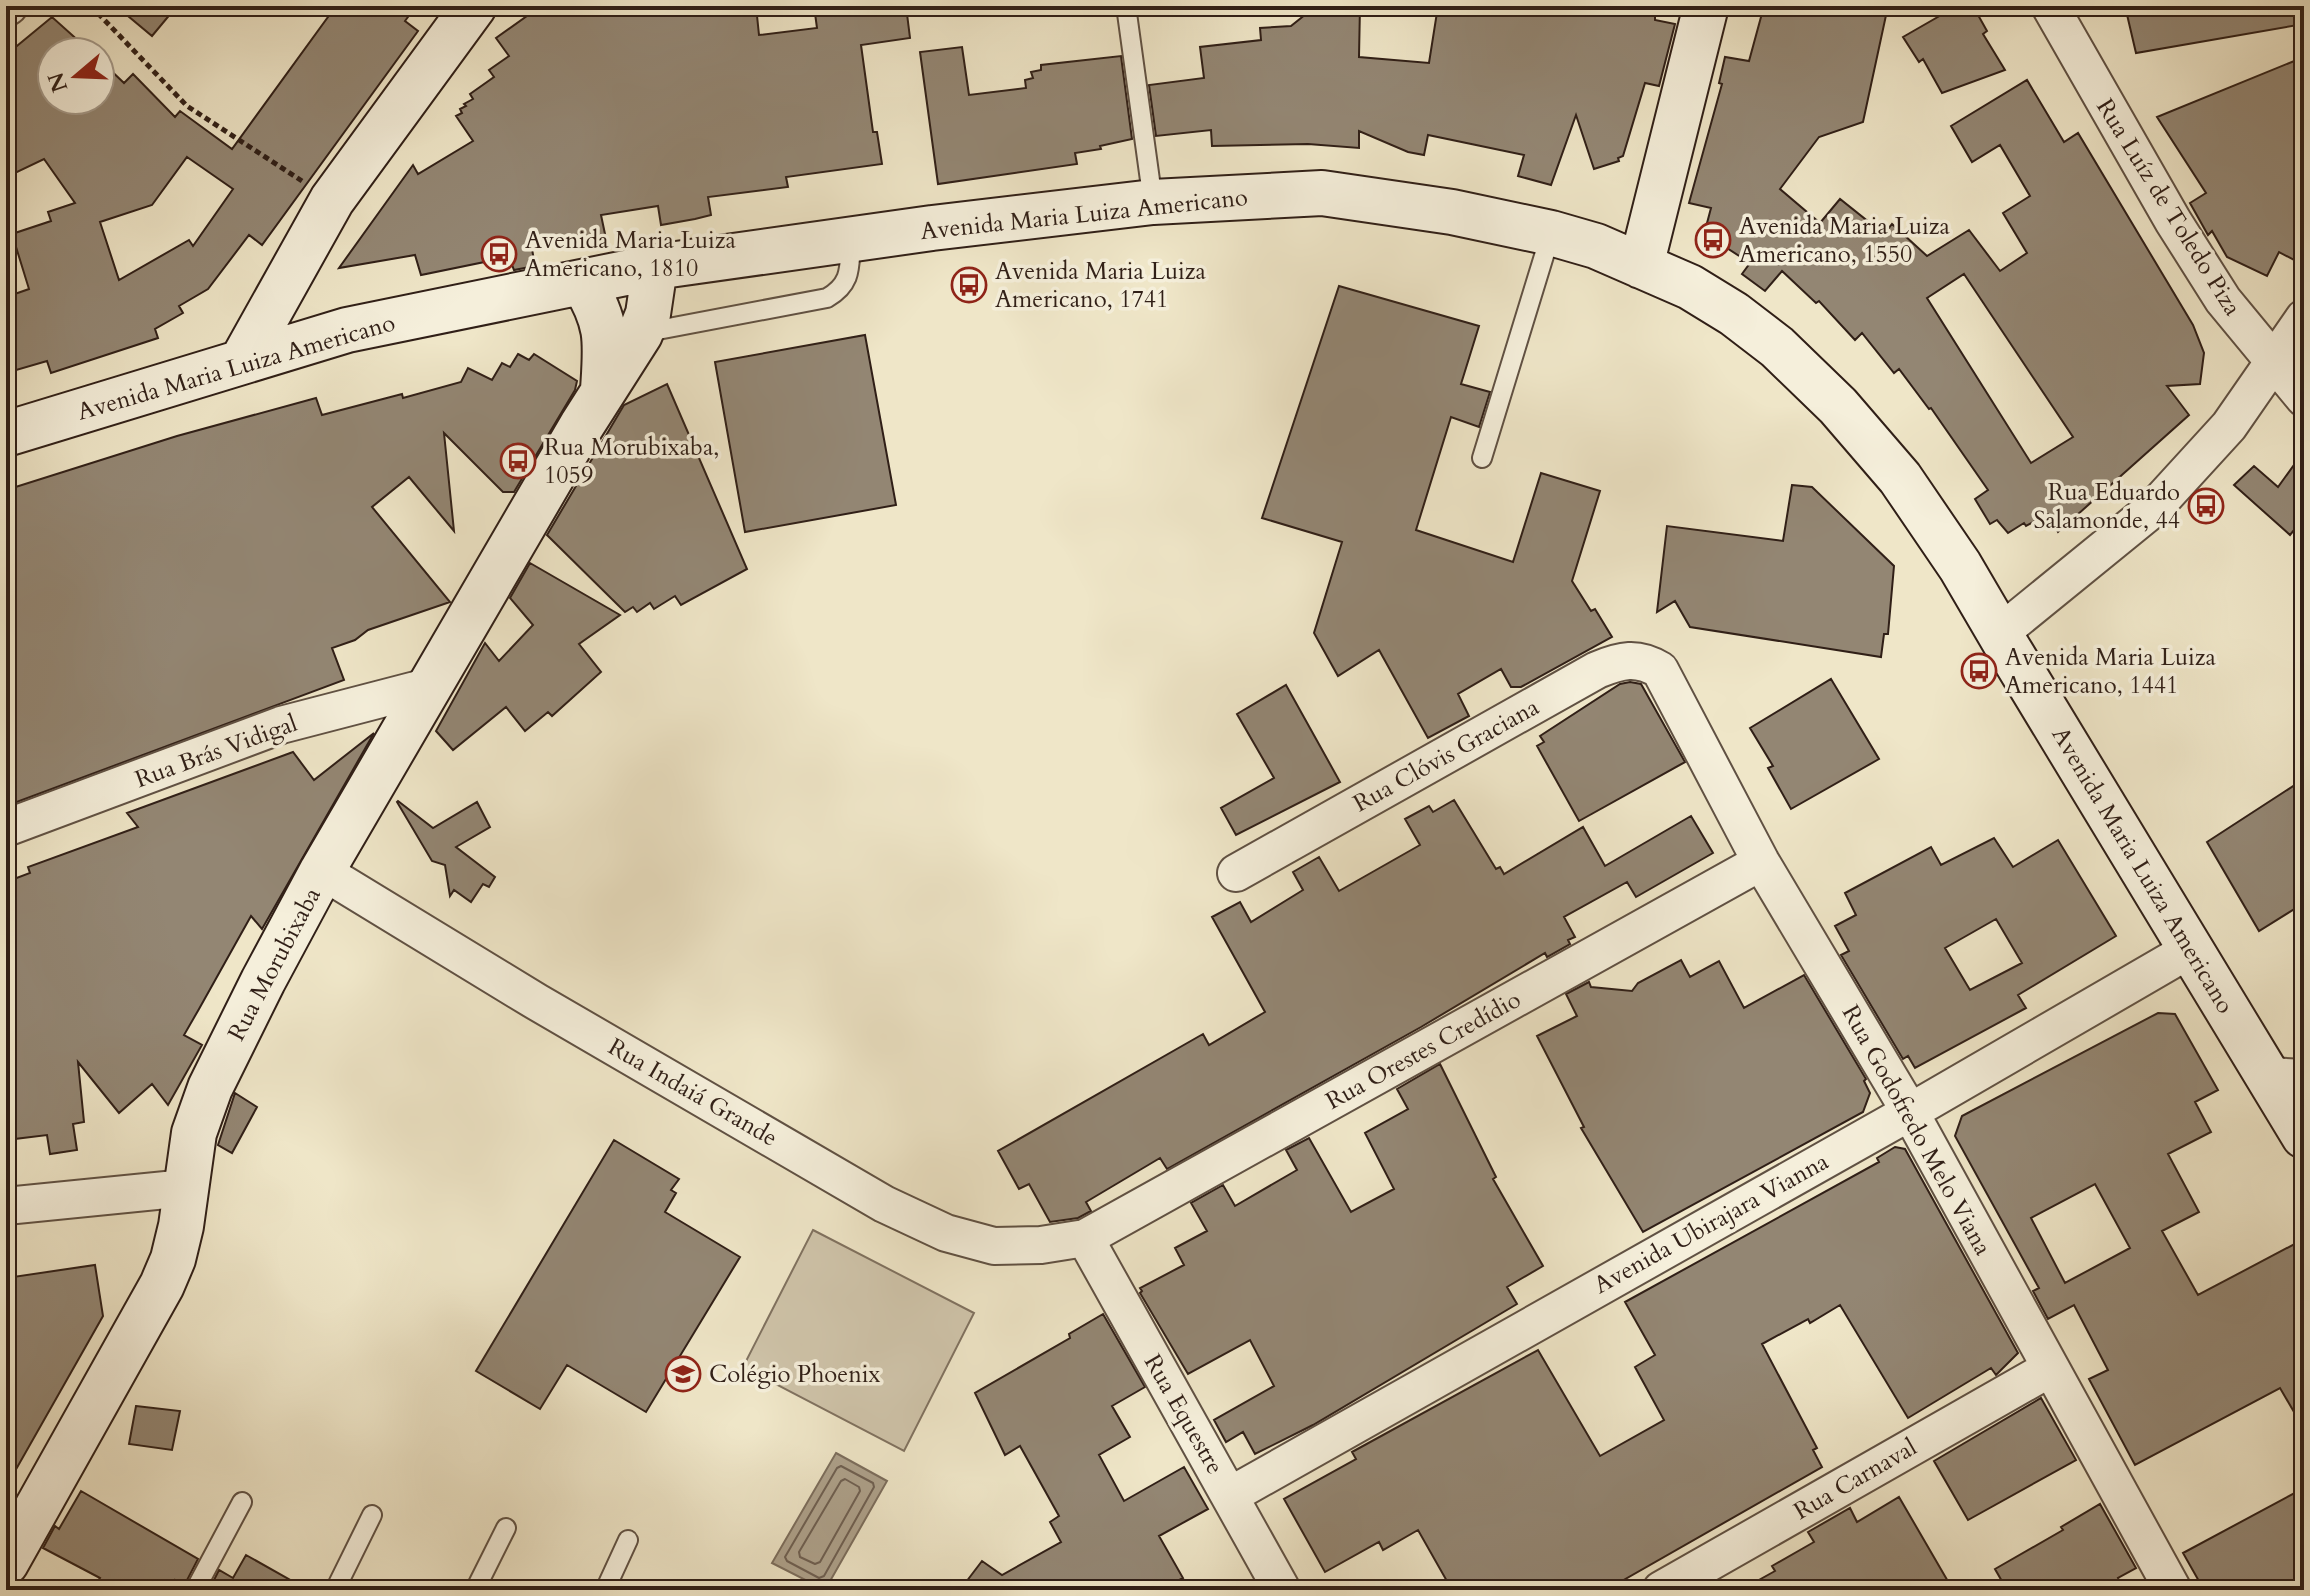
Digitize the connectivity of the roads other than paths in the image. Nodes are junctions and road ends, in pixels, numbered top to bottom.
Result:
1 (474, 6) edge
2 (1126, 6) edge
3 (1706, 6) edge
4 (2050, 6) edge
5 (1153, 202) junction
6 (1551, 233) junction
7 (851, 240) junction
8 (1641, 266) junction
9 (655, 267) junction
10 (290, 276) junction
11 (583, 282) junction
12 (2304, 318) edge
13 (640, 334) junction
14 (304, 342) junction
15 (242, 361) junction
16 (2273, 363) junction
17 (603, 390) junction
18 (2304, 398) edge
19 (6, 434) edge
20 (1482, 458) dead end
21 (1999, 634) junction
22 (1660, 670) joint
23 (431, 686) junction
24 (6, 828) edge
25 (1761, 862) junction
26 (322, 871) junction
27 (1236, 873) dead end
28 (2191, 949) junction
29 (2286, 1077) edge
30 (1910, 1112) junction
31 (2304, 1136) edge
32 (186, 1188) junction
33 (6, 1206) edge
34 (1085, 1238) junction
35 (2049, 1369) junction
36 (1231, 1495) junction
37 (242, 1502) dead end
38 (372, 1515) dead end
39 (16, 1521) edge
40 (506, 1528) dead end
41 (628, 1540) dead end
42 (6, 1563) edge
43 (195, 1590) edge
44 (335, 1590) edge
45 (475, 1590) edge
46 (605, 1590) edge
47 (1282, 1590) edge
48 (1661, 1590) edge
49 (2173, 1590) edge

1 - 10 main road
2 - 5 lane
3 - 8 main road
4 - 16 street, Rua Luíz de Toledo Piza
5 - 6 main road, Avenida Maria Luiza Americano
5 - 7 main road, Avenida Maria Luiza Americano
6 - 8 main road, Avenida Maria Luiza Americano
6 - 20 lane
7 - 9 main road, Avenida Maria Luiza Americano
7 - 13 lane
8 - 21 main road, Avenida Maria Luiza Americano
9 - 11 main road, Avenida Maria Luiza Americano
9 - 13 main road, Rua Morubixaba
10 - 14 main road
10 - 15 main road
11 - 14 main road, Avenida Maria Luiza Americano
11 - 17 main road, Rua Morubixaba
12 - 16 street
13 - 17 main road, Rua Morubixaba
14 - 15 main road, Avenida Maria Luiza Americano
15 - 19 main road, Avenida Maria Luiza Americano
16 - 18 street, Rua Luíz de Toledo Piza
16 - 21 street
17 - 23 main road, Rua Morubixaba
21 - 28 main road, Avenida Maria Luiza Americano
22 - 25 street, Rua Godofredo Melo Viana
22 - 27 street, Rua Clóvis Graciana
23 - 24 street, Rua Brás Vidigal
23 - 26 main road, Rua Morubixaba
25 - 30 street, Rua Godofredo Melo Viana
25 - 34 street, Rua Orestes Credídio
26 - 32 main road, Rua Morubixaba
26 - 34 street, Rua Indaiá Grande
28 - 29 main road, Avenida Maria Luiza Americano
28 - 30 street, Avenida Ubirajara Vianna
29 - 31 main road, Avenida Maria Luiza Americano
30 - 35 street, Rua Godofredo Melo Viana
30 - 36 street, Avenida Ubirajara Vianna
32 - 33 street
32 - 39 main road, Rua Morubixaba
34 - 36 street, Rua Equestre
35 - 48 street, Rua Carnaval
35 - 49 street, Rua Godofredo Melo Viana
36 - 47 street, Rua Equestre
37 - 43 lane
38 - 44 lane
39 - 42 main road, Rua Morubixaba
40 - 45 lane
41 - 46 lane

